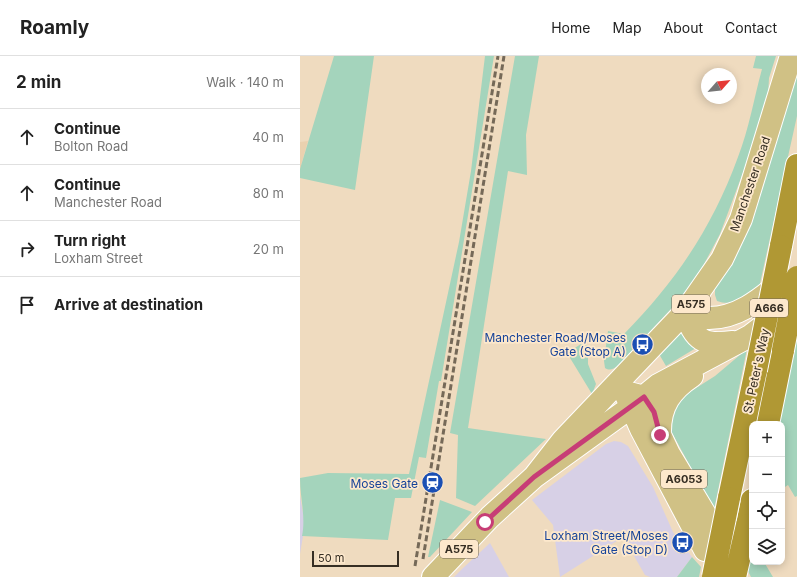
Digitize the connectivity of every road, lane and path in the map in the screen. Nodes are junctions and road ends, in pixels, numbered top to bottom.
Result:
1 (791, 56) edge
2 (797, 165) edge
3 (797, 268) edge
4 (797, 277) edge
5 (797, 299) edge
6 (685, 312) junction
7 (742, 340) junction
8 (716, 353) junction
9 (627, 392) junction
10 (769, 421) edge
11 (598, 431) junction
12 (660, 435) junction
13 (534, 477) junction
14 (673, 489) junction
15 (749, 515) edge
16 (710, 524) dead end
17 (705, 550) dead end
18 (432, 577) edge
19 (713, 577) edge
20 (735, 577) edge

1 - 6 main road, Manchester Road / A575
2 - 19 highway, St. Peter's Way / A666, bridge
3 - 6 main road, A575
4 - 10 highway, St. Peter's Way / A666, bridge
5 - 7 main road, Manchester Road / A575
6 - 7 main road, A575
6 - 9 main road, Manchester Road / A575
7 - 8 main road, Manchester Road / A575
8 - 9 main road, Manchester Road / A575
8 - 12 main road
9 - 11 main road, Manchester Road / A575
9 - 12 main road
9 - 13 main road, Manchester Road / A575
9 - 14 main road, A6053
11 - 13 main road, Manchester Road / A575
11 - 14 main road, A6053
12 - 16 main road, A6053
13 - 18 main road, A575
14 - 17 main road, A6053
15 - 20 highway, bridge

